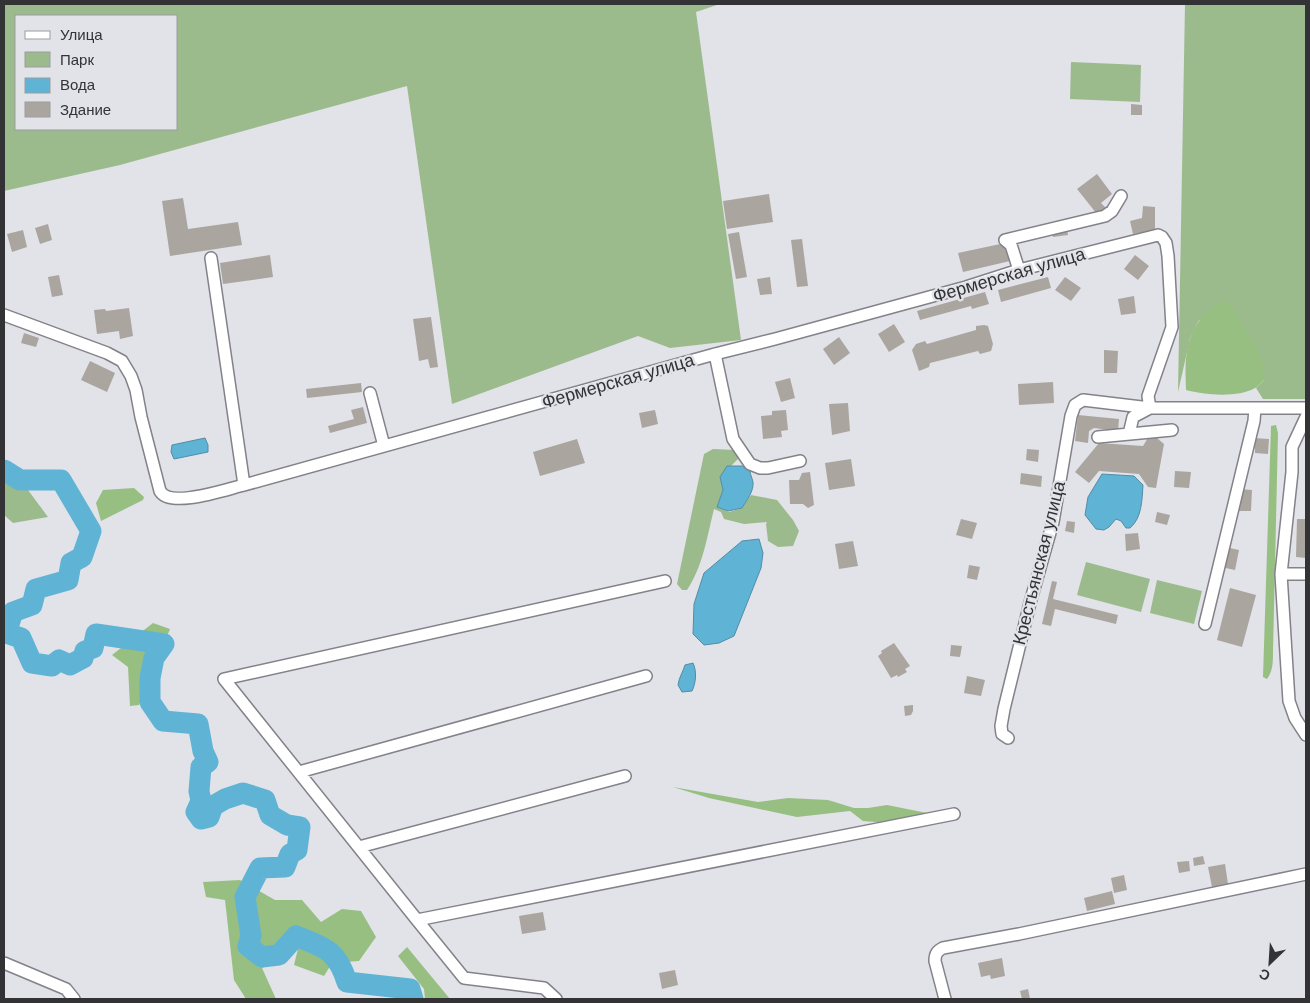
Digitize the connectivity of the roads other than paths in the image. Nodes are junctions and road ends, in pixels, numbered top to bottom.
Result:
1 (1121, 196) dead end
2 (211, 258) dead end
3 (1018, 270) junction
4 (4, 316) edge
5 (715, 354) junction
6 (370, 393) dead end
7 (1150, 408) junction
8 (1255, 408) junction
9 (1306, 408) edge
10 (1306, 418) edge
11 (1172, 430) dead end
12 (1129, 434) junction
13 (1098, 437) dead end
14 (384, 446) junction
15 (800, 462) dead end
16 (244, 485) junction
17 (1281, 574) junction
18 (1306, 574) edge
19 (664, 581) dead end
20 (1205, 624) dead end
21 (646, 676) dead end
22 (1306, 735) edge
23 (1008, 738) dead end
24 (299, 772) junction
25 (625, 776) dead end
26 (954, 814) dead end
27 (359, 847) junction
28 (1306, 874) edge
29 (417, 920) junction
30 (4, 962) edge
31 (74, 999) edge
32 (556, 999) edge
33 (944, 999) edge

1 - 3 street
2 - 16 street
3 - 5 street, Фермерская улица
3 - 7 street, Фермерская улица
4 - 16 street, Фермерская улица
5 - 14 street, Фермерская улица
5 - 15 street
6 - 14 street
7 - 8 street
7 - 12 street
7 - 23 street, Крестьянская улица
8 - 9 street
8 - 20 street
10 - 17 street
11 - 12 street
12 - 13 street
14 - 16 street, Фермерская улица
17 - 18 street
17 - 22 street
19 - 24 street
21 - 24 street
24 - 27 street
25 - 27 street
26 - 29 street
27 - 29 street
28 - 33 street
29 - 32 street
30 - 31 street

